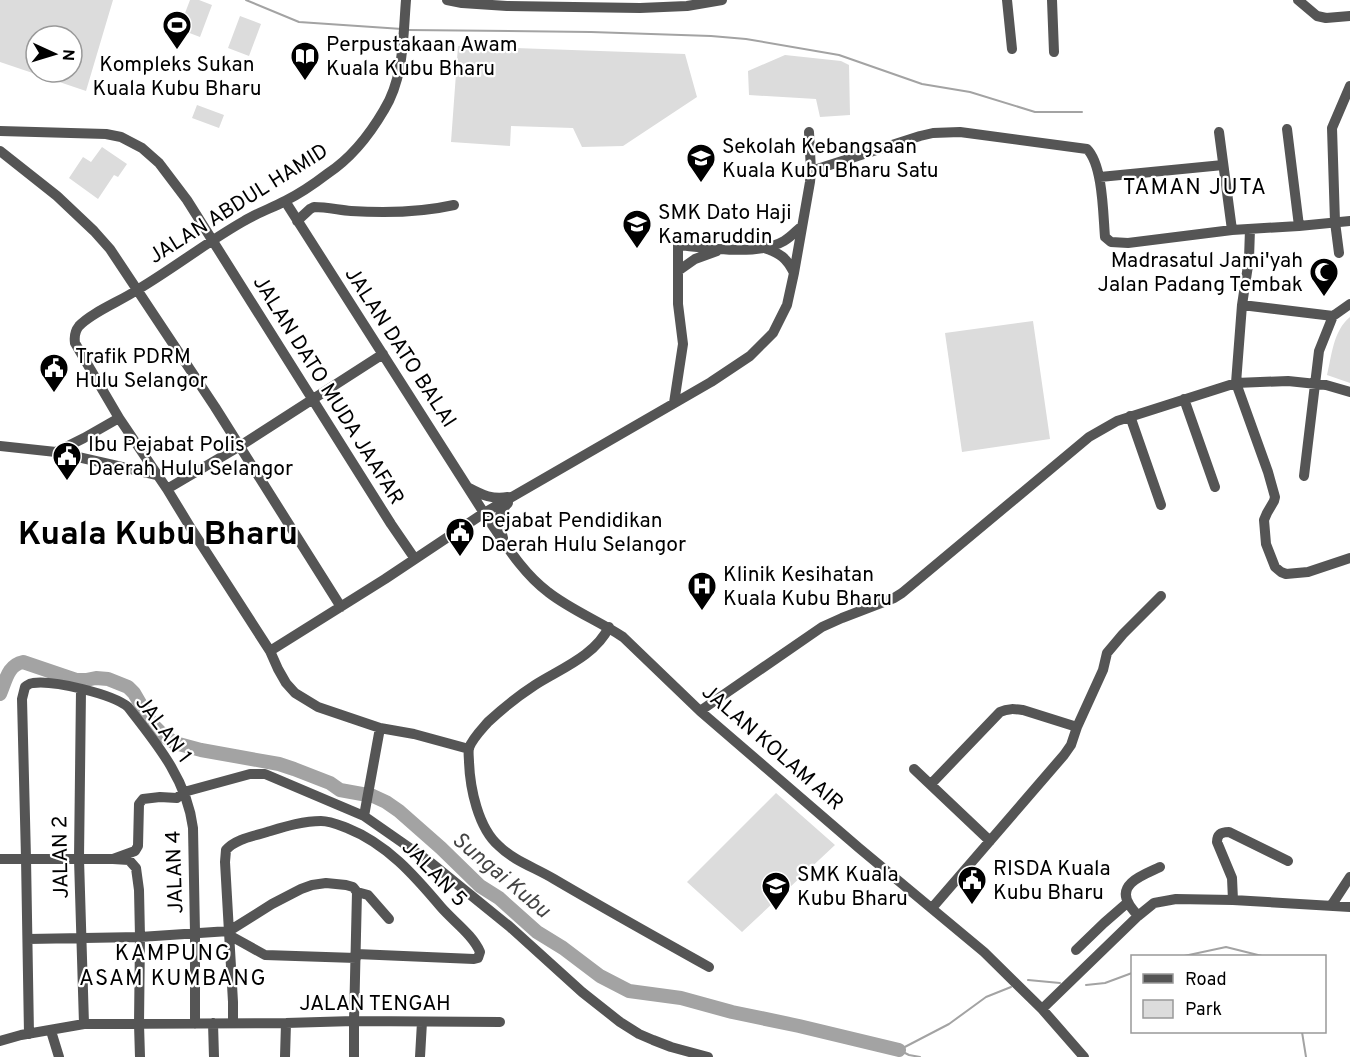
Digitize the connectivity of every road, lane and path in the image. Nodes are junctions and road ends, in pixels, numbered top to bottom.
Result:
1 (406, 0) edge
2 (447, 0) edge
3 (722, 0) edge
4 (1007, 0) edge
5 (1052, 0) edge
6 (1298, 0) edge
7 (1350, 16) edge
8 (1012, 49) dead end
9 (1054, 52) dead end
10 (1350, 86) edge
11 (1287, 129) dead end
12 (0, 131) edge
13 (809, 132) dead end
14 (1219, 132) dead end
15 (0, 151) edge
16 (1223, 165) junction
17 (811, 171) junction
18 (1100, 177) junction
19 (285, 201) junction
20 (454, 205) dead end
21 (297, 221) junction
22 (1350, 221) edge
23 (1335, 222) junction
24 (802, 226) junction
25 (1299, 226) junction
26 (1250, 229) junction
27 (1232, 230) junction
28 (213, 240) junction
29 (764, 248) junction
30 (722, 250) junction
31 (1339, 253) dead end
32 (678, 271) junction
33 (794, 273) junction
34 (137, 290) junction
35 (1350, 304) edge
36 (1242, 305) junction
37 (1333, 316) junction
38 (383, 354) junction
39 (1236, 383) junction
40 (1315, 384) junction
41 (1350, 392) edge
42 (312, 399) junction
43 (1184, 399) junction
44 (109, 401) junction
45 (674, 403) junction
46 (1130, 416) junction
47 (119, 418) junction
48 (100, 428) junction
49 (84, 438) junction
50 (0, 446) edge
51 (240, 446) junction
52 (56, 452) junction
53 (92, 459) junction
54 (157, 475) junction
55 (1304, 476) dead end
56 (1215, 487) dead end
57 (167, 489) junction
58 (470, 491) junction
59 (514, 496) junction
60 (1161, 505) dead end
61 (484, 513) junction
62 (467, 525) junction
63 (500, 537) junction
64 (1350, 558) edge
65 (415, 559) junction
66 (1161, 596) dead end
67 (341, 607) junction
68 (609, 627) junction
69 (270, 651) junction
70 (81, 690) junction
71 (700, 711) junction
72 (1077, 727) junction
73 (380, 728) junction
74 (469, 749) junction
75 (914, 769) dead end
76 (931, 784) junction
77 (184, 792) junction
78 (363, 816) junction
79 (990, 841) junction
80 (26, 858) junction
81 (0, 859) edge
82 (79, 859) junction
83 (113, 859) junction
84 (1288, 861) dead end
85 (1160, 867) dead end
86 (1350, 877) edge
87 (357, 892) junction
88 (1233, 900) junction
89 (1127, 903) junction
90 (1331, 906) junction
91 (1350, 907) edge
92 (932, 908) junction
93 (1138, 916) junction
94 (389, 919) dead end
95 (195, 933) junction
96 (229, 933) junction
97 (140, 937) junction
98 (81, 938) junction
99 (28, 939) junction
100 (1076, 950) dead end
101 (356, 956) junction
102 (709, 967) dead end
103 (1042, 1009) junction
104 (354, 1021) junction
105 (422, 1022) junction
106 (500, 1022) dead end
107 (213, 1023) junction
108 (233, 1023) junction
109 (286, 1023) junction
110 (84, 1024) junction
111 (139, 1024) junction
112 (195, 1024) junction
113 (51, 1031) junction
114 (28, 1034) junction
115 (0, 1041) edge
116 (59, 1057) edge
117 (140, 1057) edge
118 (214, 1057) edge
119 (285, 1057) edge
120 (354, 1057) edge
121 (420, 1057) edge
122 (708, 1057) edge
123 (1084, 1057) edge

1 - 19 street, JALAN ABDUL HAMID
2 - 3 street
4 - 8 street
5 - 9 street
6 - 7 street
10 - 23 street
11 - 25 street
12 - 28 street, JALAN DATO MUDA JAAFAR
13 - 17 street
14 - 16 street
15 - 34 street
16 - 18 street
16 - 27 street
17 - 18 street
17 - 24 street
18 - 27 street
19 - 21 street, JALAN DATO BALAI
19 - 28 street, JALAN ABDUL HAMID
20 - 21 street
21 - 38 street, JALAN DATO BALAI
22 - 23 street
23 - 25 street
23 - 31 street
24 - 29 street
24 - 33 street
25 - 26 street
26 - 27 street
26 - 36 street
28 - 34 street, JALAN ABDUL HAMID
28 - 42 street, JALAN DATO MUDA JAAFAR
29 - 30 street
29 - 33 street
30 - 32 street
30 - 32 street
32 - 45 street
33 - 45 street
34 - 44 street, JALAN ABDUL HAMID
34 - 51 street
35 - 37 street
36 - 37 street
36 - 39 street
37 - 40 street
38 - 42 street
38 - 58 street, JALAN DATO BALAI
39 - 40 street
39 - 43 street
39 - 64 street
40 - 41 street
40 - 55 street
42 - 51 street
42 - 65 street, JALAN DATO MUDA JAAFAR
43 - 46 street
43 - 56 street
44 - 47 street
44 - 48 street
45 - 59 street
46 - 60 street
46 - 71 street
47 - 48 street
47 - 54 street
48 - 49 street
49 - 52 street
49 - 53 street
50 - 52 street
51 - 57 street
51 - 67 street
52 - 53 street
53 - 54 street
54 - 57 street
57 - 69 street
58 - 59 street
58 - 61 street, JALAN DATO BALAI
58 - 62 street
59 - 61 street
59 - 63 street
61 - 62 street
61 - 63 street, JALAN KOLAM AIR
62 - 63 street
62 - 65 street
63 - 68 street, JALAN KOLAM AIR
65 - 67 street
66 - 72 street
67 - 69 street
68 - 71 street, JALAN KOLAM AIR
68 - 74 street
69 - 73 street
70 - 77 street, JALAN 1
70 - 80 street, JALAN 1
70 - 82 street, JALAN 2
71 - 92 street, JALAN KOLAM AIR
72 - 76 street
72 - 79 street
73 - 74 street
73 - 78 street
74 - 102 street
75 - 76 street
76 - 79 street
77 - 78 street
77 - 83 street
77 - 95 street, JALAN 4
78 - 122 street
79 - 92 street
80 - 81 street
80 - 82 street
80 - 99 street, JALAN 1
82 - 83 street
82 - 98 street, JALAN 2
83 - 97 street
84 - 88 street
85 - 89 street
86 - 90 street
87 - 94 street
87 - 96 street
87 - 101 street
88 - 90 street
88 - 93 street
89 - 93 street
89 - 100 street
90 - 91 street
92 - 103 street, JALAN KOLAM AIR
93 - 103 street
95 - 96 street
95 - 97 street
95 - 112 street, JALAN 4
96 - 101 street
96 - 101 street, JALAN 5
96 - 108 street, JALAN 5
97 - 98 street
97 - 111 street
98 - 99 street
98 - 110 street, JALAN 2
99 - 114 street, JALAN 1
101 - 104 street
103 - 123 street, JALAN KOLAM AIR
104 - 105 street, JALAN TENGAH
104 - 109 street, JALAN TENGAH
104 - 120 street
105 - 106 street, JALAN TENGAH
105 - 121 street
107 - 108 street, JALAN TENGAH
107 - 112 street, JALAN TENGAH
107 - 118 street
108 - 109 street, JALAN TENGAH
109 - 119 street
110 - 111 street, JALAN TENGAH
110 - 113 street, JALAN TENGAH
111 - 112 street, JALAN TENGAH
111 - 117 street
113 - 114 street, JALAN TENGAH
113 - 116 street
114 - 115 street, JALAN TENGAH

